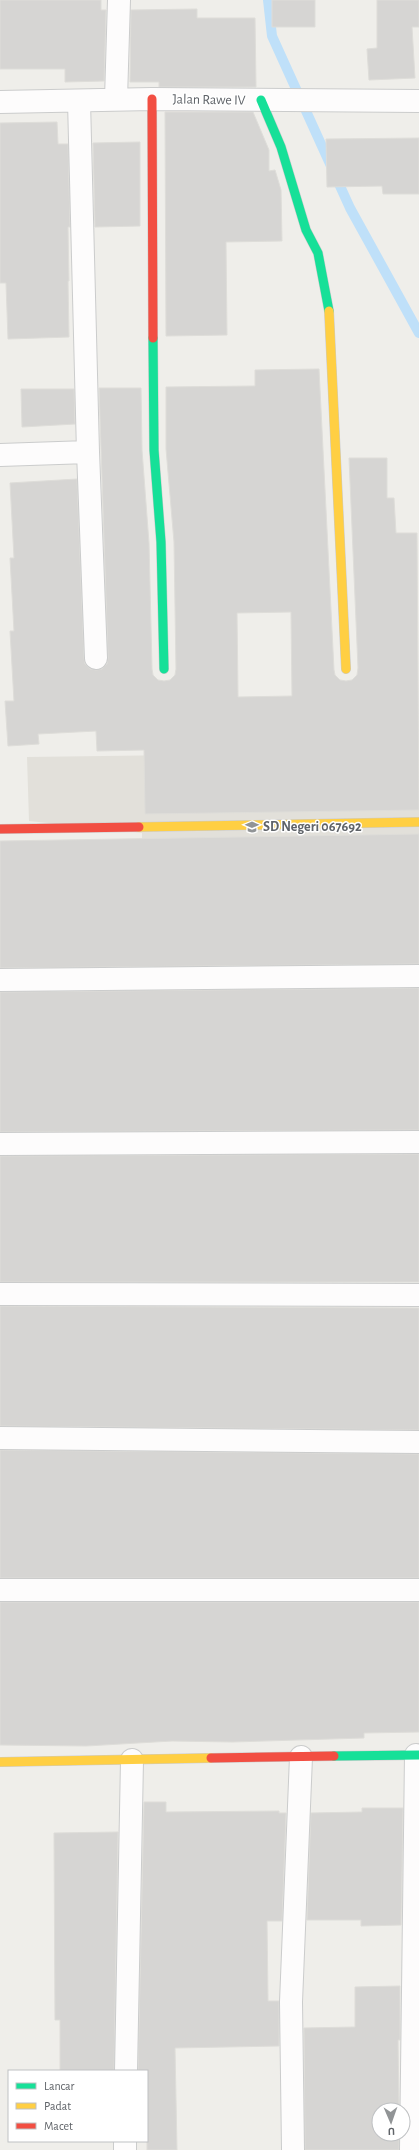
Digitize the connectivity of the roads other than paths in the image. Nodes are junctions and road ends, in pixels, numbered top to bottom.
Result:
1 (120, 0) edge
2 (116, 99) junction
3 (152, 99) junction
4 (79, 100) junction
5 (260, 100) junction
6 (419, 101) edge
7 (0, 102) edge
8 (88, 452) junction
9 (0, 455) edge
10 (96, 658) dead end
11 (164, 669) dead end
12 (346, 670) dead end
13 (419, 822) edge
14 (0, 829) edge
15 (419, 976) edge
16 (0, 980) edge
17 (419, 1142) edge
18 (0, 1144) edge
19 (0, 1294) edge
20 (419, 1295) edge
21 (0, 1438) edge
22 (419, 1442) edge
23 (0, 1590) edge
24 (419, 1590) edge
25 (418, 1755) edge
26 (300, 1757) junction
27 (132, 1760) junction
28 (0, 1762) edge
29 (126, 2070) edge
30 (293, 2150) edge
31 (411, 2150) edge

1 - 2 street
2 - 3 street, Jalan Rawe IV
2 - 4 street, Jalan Rawe IV
3 - 5 street, Jalan Rawe IV
3 - 11 street
4 - 7 street, Jalan Rawe IV
4 - 8 street
5 - 6 street, Jalan Rawe IV
5 - 12 street
8 - 9 street
8 - 10 street
13 - 14 street
15 - 16 street
17 - 18 street
19 - 20 street
21 - 22 street
23 - 24 street
25 - 26 street
25 - 31 street
26 - 27 street
26 - 30 street
27 - 28 street
27 - 29 street

